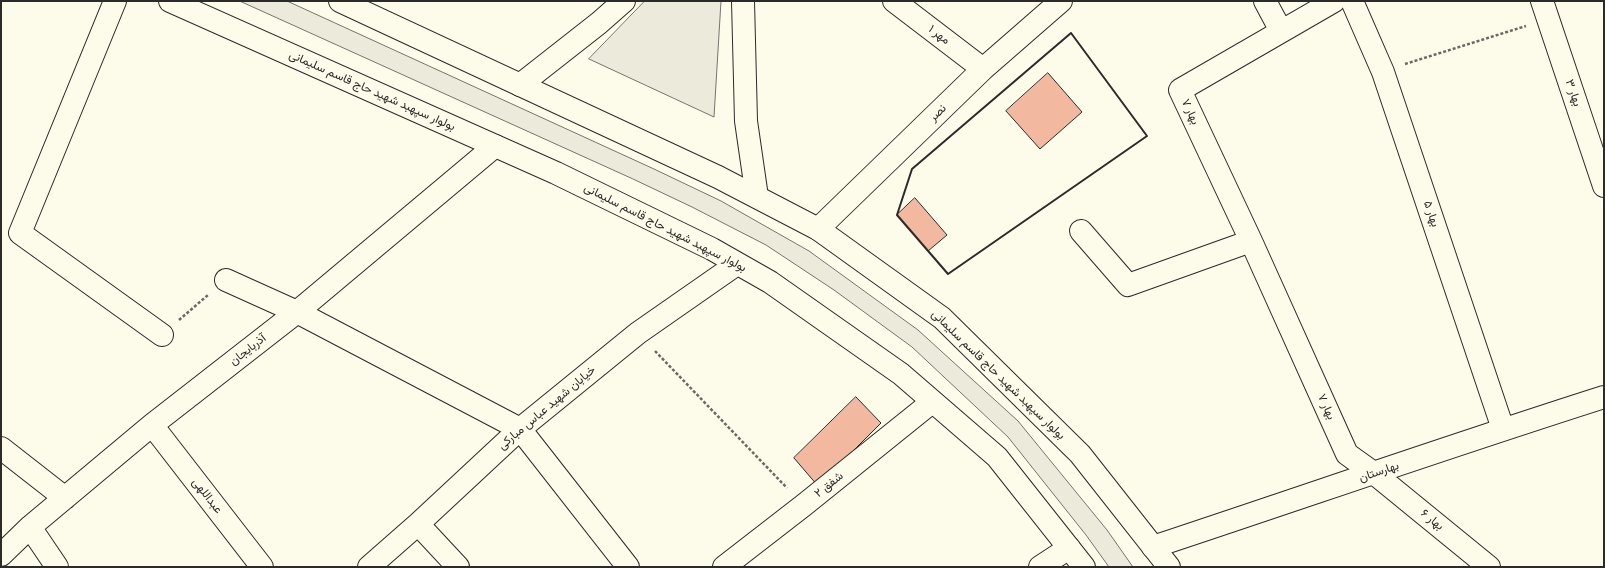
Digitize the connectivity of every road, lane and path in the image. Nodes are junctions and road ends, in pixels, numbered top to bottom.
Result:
1 (115, 1) edge
2 (170, 1) edge
3 (340, 1) edge
4 (624, 1) edge
5 (743, 1) edge
6 (894, 1) edge
7 (1062, 1) edge
8 (1265, 1) edge
9 (1334, 1) edge
10 (1352, 1) edge
11 (1545, 10) edge
12 (1281, 31) junction
13 (983, 69) junction
14 (1383, 72) junction
15 (520, 85) junction
16 (495, 146) junction
17 (1604, 186) edge
18 (757, 197) junction
19 (818, 229) junction
20 (1082, 231) dead end
21 (1252, 241) junction
22 (738, 264) junction
23 (226, 280) joint
24 (297, 312) junction
25 (638, 333) junction
26 (162, 335) joint
27 (1604, 397) edge
28 (932, 402) junction
29 (152, 425) junction
30 (520, 429) junction
31 (1504, 429) junction
32 (1, 448) edge
33 (1375, 474) junction
34 (65, 498) junction
35 (804, 505) junction
36 (418, 524) junction
37 (30, 526) junction
38 (1153, 547) junction
39 (1070, 548) junction
40 (1, 555) edge
41 (57, 567) edge
42 (262, 567) edge
43 (369, 567) edge
44 (458, 567) edge
45 (628, 567) edge
46 (724, 567) edge
47 (1040, 567) edge
48 (1084, 567) edge
49 (1169, 567) edge
50 (1490, 567) edge

1 - 26 street
2 - 16 street, بولوار سپهبد شهید حاج قاسم سلیمانی
3 - 15 street, بولوار سپهبد شهید حاج قاسم سلیمانی
4 - 15 street
5 - 18 street
6 - 13 street, مهر ۱
7 - 13 street, نصر
8 - 12 street
9 - 12 street
10 - 14 street, بهار ۵
11 - 14 path
11 - 17 street, بهار ۳
12 - 21 street, بهار ۷
13 - 19 street, نصر
14 - 31 street, بهار ۵
15 - 18 street, بولوار سپهبد شهید حاج قاسم سلیمانی
16 - 22 street, بولوار سپهبد شهید حاج قاسم سلیمانی
16 - 24 street, آذربایجان
18 - 19 street, بولوار سپهبد شهید حاج قاسم سلیمانی
19 - 38 street, بولوار سپهبد شهید حاج قاسم سلیمانی
20 - 21 street
21 - 33 street, بهار ۷
22 - 25 street, خیابان شهید عباس مبارکی
22 - 28 street, بولوار سپهبد شهید حاج قاسم سلیمانی
23 - 24 street
23 - 26 path
24 - 29 street, آذربایجان
24 - 30 street
25 - 30 street, خیابان شهید عباس مبارکی
25 - 35 path
27 - 31 street, بهارستان
28 - 35 street, شفق ۲
28 - 39 street, بولوار سپهبد شهید حاج قاسم سلیمانی
29 - 34 street, آذربایجان
29 - 42 street, عبداللهی
30 - 36 street, خیابان شهید عباس مبارکی
30 - 45 street
31 - 33 street, بهارستان
32 - 34 street
33 - 38 street, بهارستان
33 - 50 street, بهار ۶
34 - 37 street, آذربایجان
35 - 46 street, شفق ۲
36 - 43 street, خیابان شهید عباس مبارکی
36 - 44 street
37 - 40 street, آذربایجان
37 - 41 street
38 - 49 street, بولوار سپهبد شهید حاج قاسم سلیمانی
39 - 47 street
39 - 48 street, بولوار سپهبد شهید حاج قاسم سلیمانی

